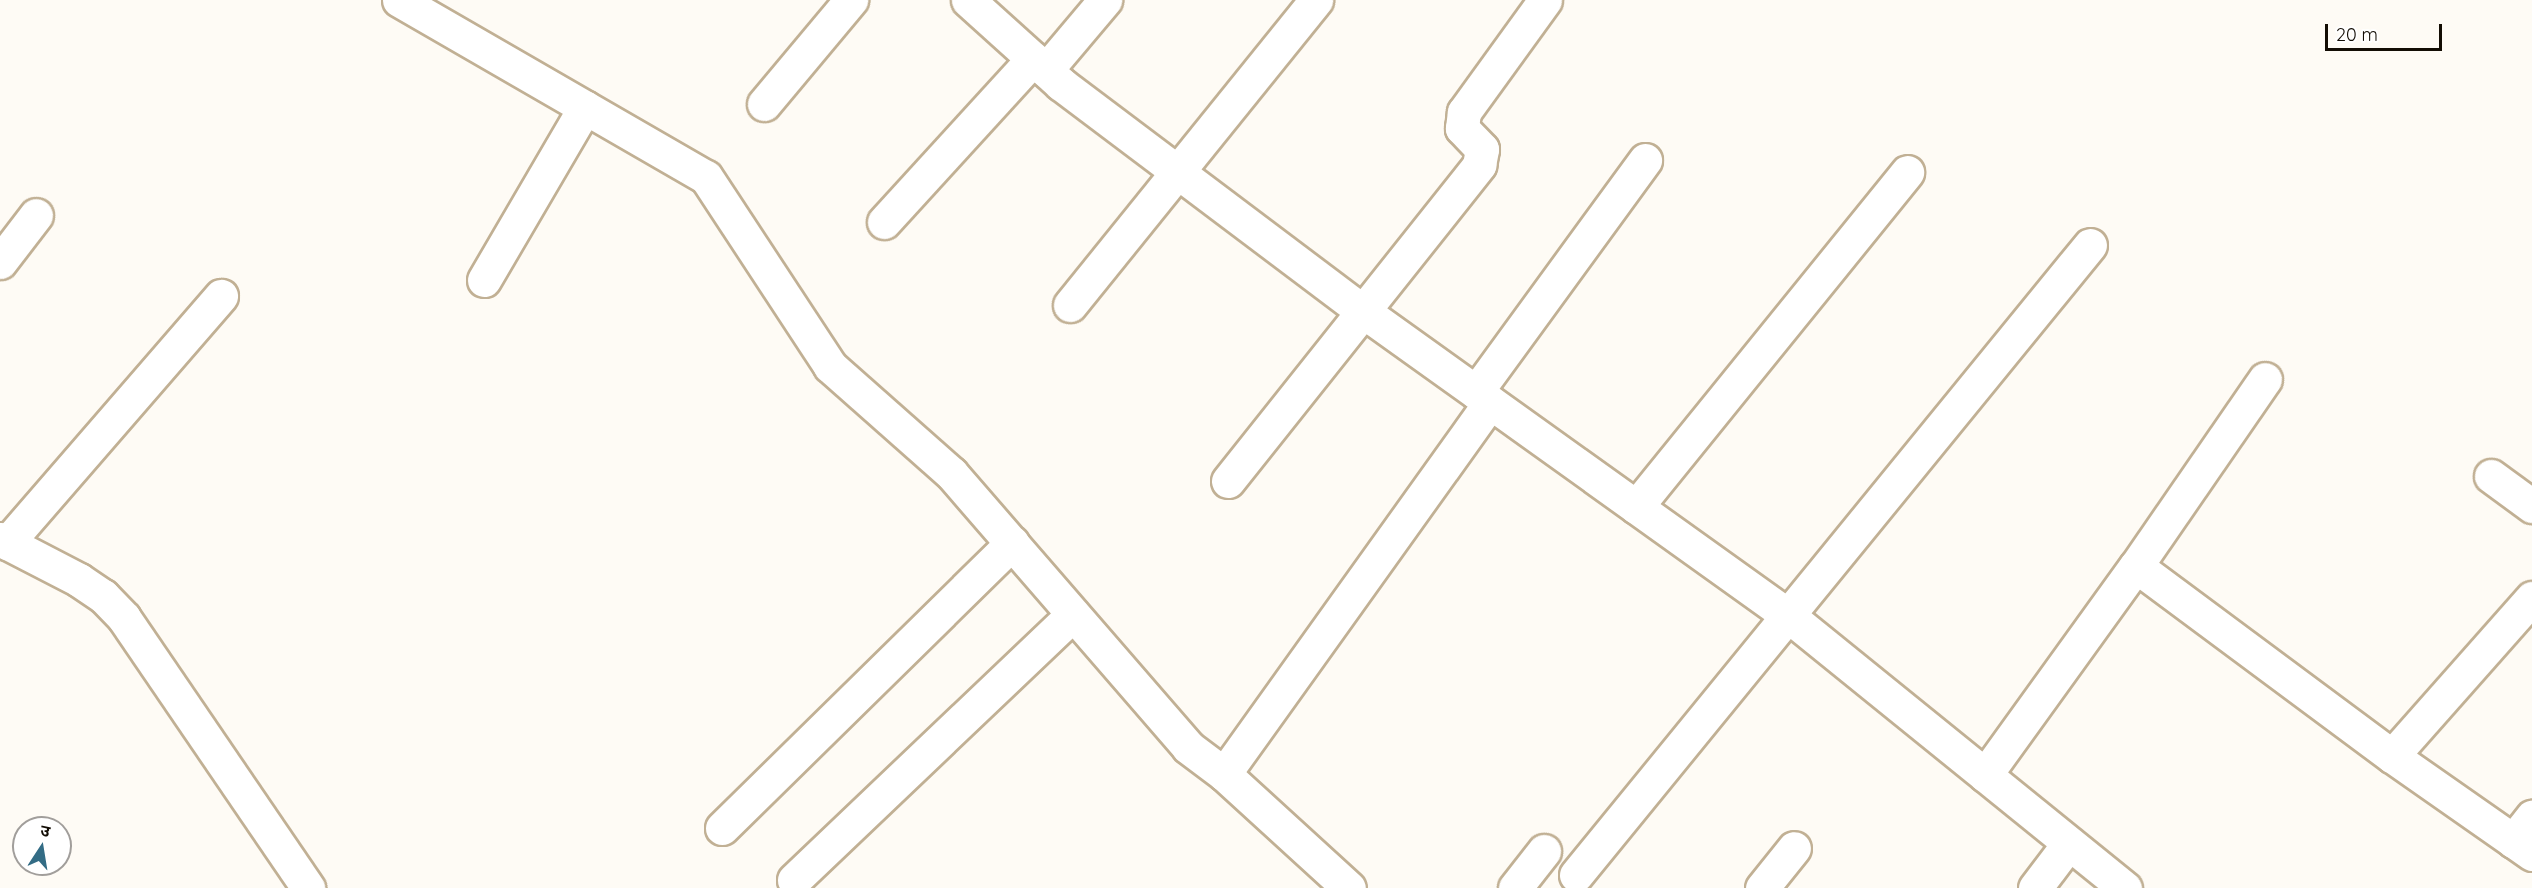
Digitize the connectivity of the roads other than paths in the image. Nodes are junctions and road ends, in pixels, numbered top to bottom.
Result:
1 (399, 0) edge
2 (851, 0) edge
3 (969, 0) edge
4 (1105, 0) edge
5 (1316, 0) edge
6 (1545, 0) edge
7 (1039, 64) junction
8 (764, 104) dead end
9 (585, 107) junction
10 (1645, 159) dead end
11 (1177, 171) junction
12 (1907, 172) dead end
13 (36, 215) dead end
14 (884, 222) dead end
15 (2090, 245) dead end
16 (0, 262) edge
17 (484, 280) dead end
18 (221, 296) dead end
19 (1070, 305) dead end
20 (1363, 310) junction
21 (2265, 379) dead end
22 (1483, 397) junction
23 (2492, 476) dead end
24 (1228, 482) dead end
25 (2532, 506) edge
26 (1636, 507) junction
27 (3, 541) edge
28 (1012, 543) junction
29 (2136, 566) junction
30 (2532, 598) edge
31 (1072, 614) junction
32 (1790, 617) junction
33 (2392, 756) junction
34 (1224, 774) junction
35 (1985, 775) junction
36 (722, 828) dead end
37 (2526, 837) edge
38 (2069, 843) junction
39 (1794, 848) dead end
40 (1544, 851) dead end
41 (1576, 875) dead end
42 (794, 880) dead end
43 (308, 888) edge
44 (1349, 888) edge
45 (1515, 888) edge
46 (1761, 888) edge
47 (2035, 888) edge
48 (2125, 888) edge

1 - 9 street
2 - 8 street
3 - 7 street
4 - 7 street
5 - 11 street
6 - 20 street
7 - 11 street
7 - 14 street
9 - 17 street
9 - 28 street
10 - 22 street
11 - 19 street
11 - 20 street
12 - 26 street
13 - 16 street
15 - 32 street
18 - 27 street
20 - 22 street
20 - 24 street
21 - 29 street
22 - 26 street
22 - 34 street
23 - 25 street
26 - 32 street
27 - 43 street
28 - 31 street
28 - 36 street
29 - 33 street
29 - 35 street
30 - 33 street
31 - 34 street
31 - 42 street
32 - 35 street
32 - 41 street
33 - 37 street
34 - 44 street
35 - 38 street
38 - 47 street
38 - 48 street
39 - 46 street
40 - 45 street

